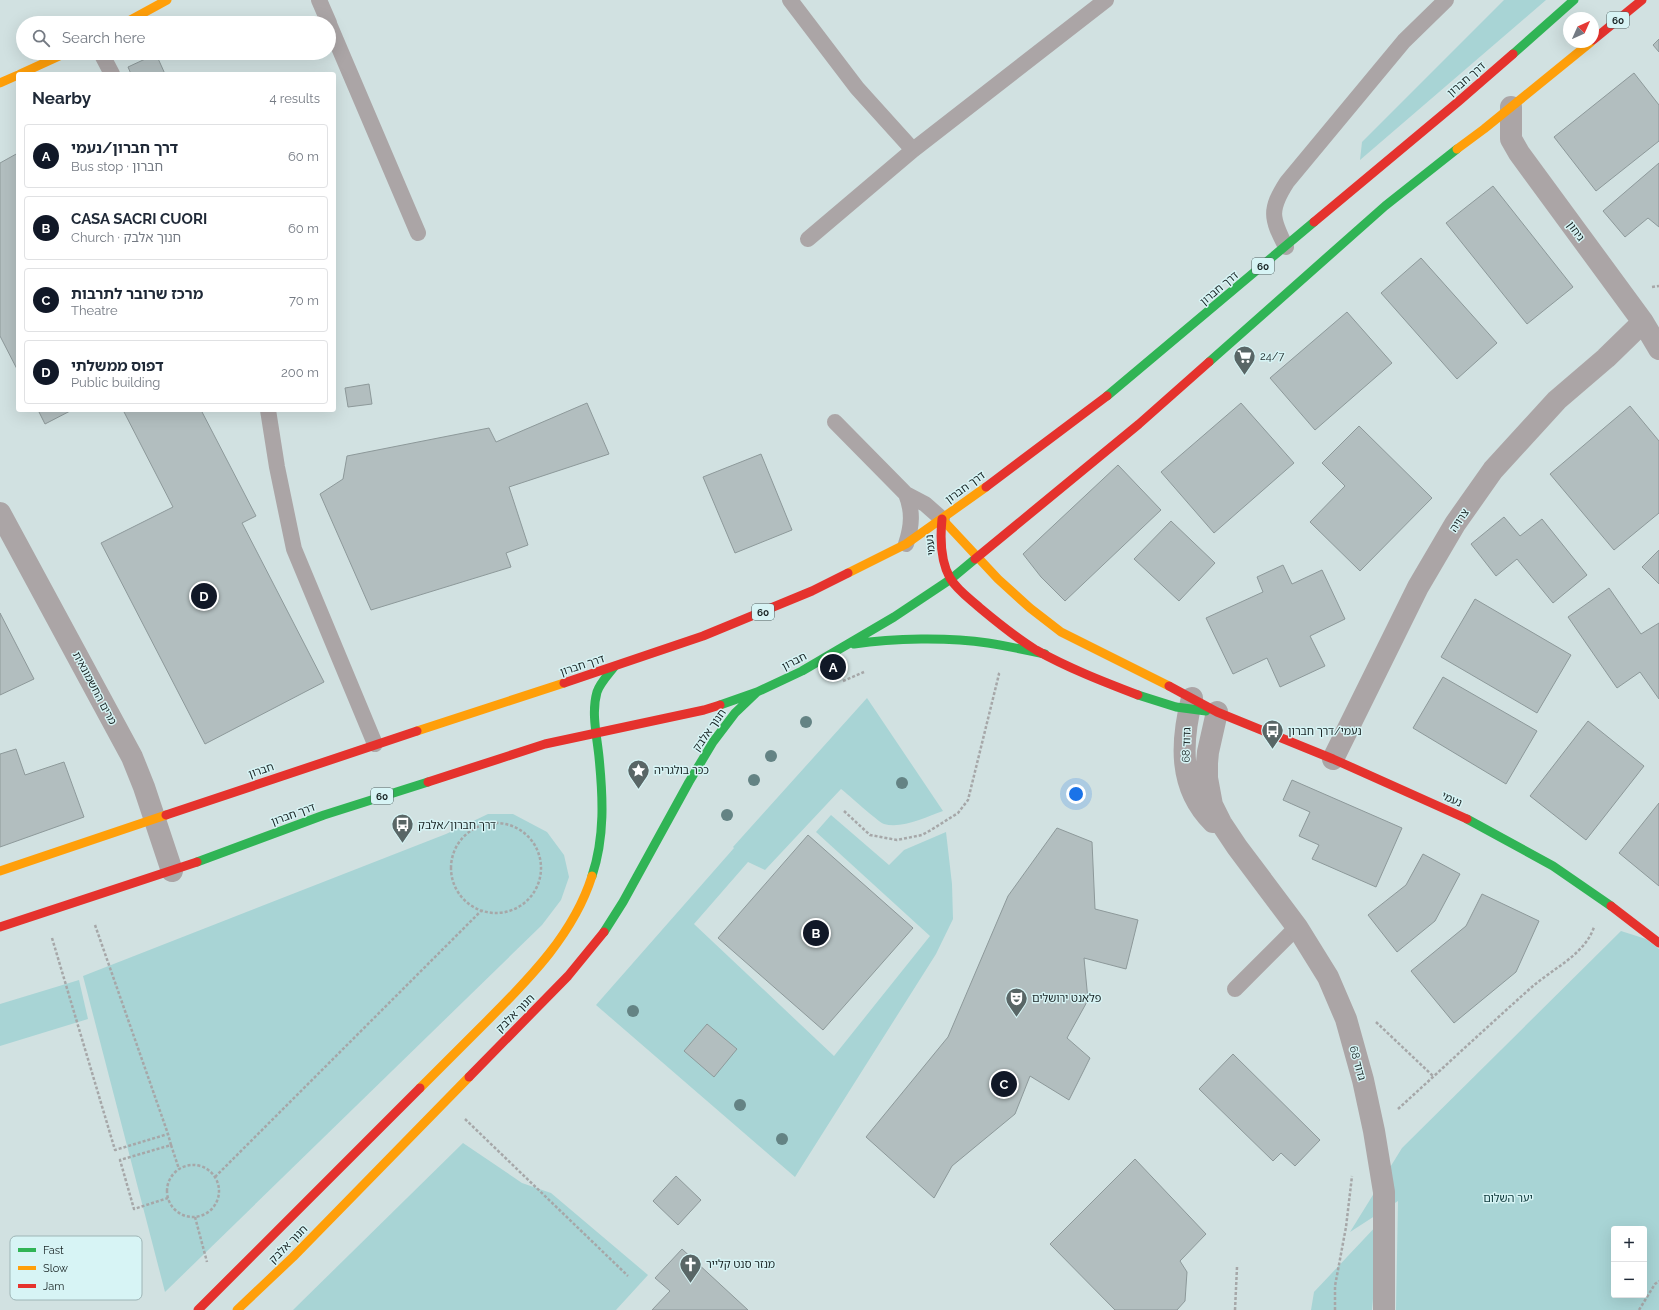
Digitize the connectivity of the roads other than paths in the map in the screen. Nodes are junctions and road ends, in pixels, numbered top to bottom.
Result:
1 (168, 0) edge
2 (319, 0) edge
3 (790, 0) edge
4 (1106, 0) edge
5 (1446, 0) edge
6 (1574, 0) edge
7 (1642, 0) edge
8 (138, 16) edge
9 (326, 16) edge
10 (1599, 35) edge
11 (336, 40) edge
12 (1583, 48) edge
13 (51, 60) edge
14 (105, 60) edge
15 (25, 72) edge
16 (111, 72) edge
17 (16, 76) edge
18 (0, 83) edge
19 (1511, 107) junction
20 (913, 150) junction
21 (418, 233) dead end
22 (808, 239) dead end
23 (1286, 246) junction
24 (1643, 322) junction
25 (1659, 349) edge
26 (268, 412) edge
27 (835, 422) dead end
28 (906, 494) junction
29 (0, 513) edge
30 (942, 519) junction
31 (906, 544) junction
32 (978, 558) junction
33 (951, 580) junction
34 (845, 646) junction
35 (1045, 654) junction
36 (614, 667) junction
37 (757, 692) junction
38 (1191, 704) junction
39 (1217, 712) junction
40 (597, 732) junction
41 (374, 744) junction
42 (1333, 759) junction
43 (154, 820) junction
44 (1237, 847) junction
45 (0, 871) edge
46 (172, 871) junction
47 (0, 927) edge
48 (1296, 927) junction
49 (1659, 944) edge
50 (1235, 989) dead end
51 (198, 1310) edge
52 (237, 1310) edge
53 (1384, 1310) edge

1 - 8 main road
2 - 9 lane
3 - 20 lane
4 - 20 lane
5 - 23 lane
6 - 23 main road, דרך חברון / 60
7 - 10 main road, 60
11 - 21 lane
12 - 19 main road, 60
13 - 15 main road
14 - 16 lane
17 - 18 main road
19 - 24 street, גיחון
19 - 32 main road, 60
20 - 22 lane
23 - 30 main road, דרך חברון / 60
24 - 25 street, גיחון
24 - 42 street, צרויה
26 - 41 lane
27 - 28 lane
28 - 30 lane
28 - 31 lane
29 - 43 street, מרים החשמונאית
30 - 31 main road, 60
30 - 32 main road, נעמי
30 - 33 main road, נעמי
31 - 36 main road, 60
32 - 33 main road, חברון / 60
32 - 38 main road, נעמי
33 - 34 main road, חברון / 60
33 - 35 main road, נעמי
34 - 35 main road
34 - 37 main road, חברון / 60
35 - 38 main road, נעמי
36 - 40 main road, חנוך אלבק
36 - 41 main road, דרך חברון / 60
37 - 40 main road, חברון / 60
37 - 52 main road, חנוך אלבק
38 - 39 main road, נעמי
38 - 44 street, גדוד 68
39 - 42 main road, נעמי
39 - 44 street, גדוד 68
40 - 46 main road, דרך חברון / 60
40 - 51 main road, חנוך אלבק
41 - 43 main road, חברון / 60
42 - 49 main road, נעמי
43 - 45 main road, 60
43 - 46 street, מרים החשמונאית
44 - 48 street, גדוד 68
46 - 47 main road, דרך חברון / 60
48 - 50 lane
48 - 53 street, גדוד 68

